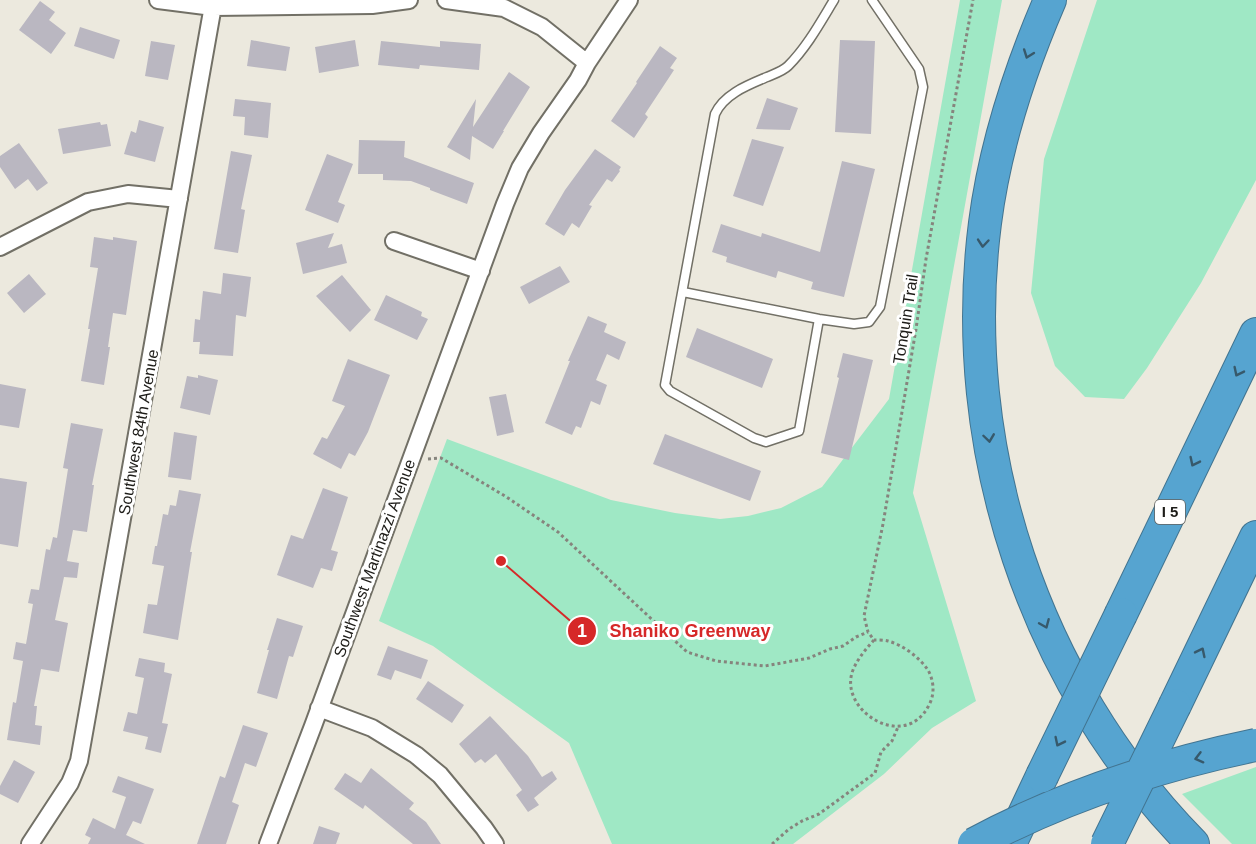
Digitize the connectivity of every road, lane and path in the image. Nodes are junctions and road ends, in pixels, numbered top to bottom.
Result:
1 (158, 0) edge
2 (409, 0) edge
3 (446, 0) edge
4 (629, 0) edge
5 (834, 0) edge
6 (872, 0) edge
7 (973, 0) edge
8 (1050, 0) edge
9 (213, 4) edge
10 (587, 63) junction
11 (179, 200) junction
12 (394, 241) dead end
13 (0, 246) edge
14 (481, 271) junction
15 (683, 292) junction
16 (819, 319) junction
17 (1256, 334) edge
18 (412, 455) junction
19 (1256, 537) edge
20 (868, 632) junction
21 (874, 640) junction
22 (319, 708) junction
23 (898, 727) junction
24 (1256, 745) edge
25 (30, 844) edge
26 (268, 844) edge
27 (495, 844) edge
28 (772, 844) edge
29 (974, 844) edge
30 (1010, 844) edge
31 (1107, 844) edge
32 (1193, 844) edge

1 - 9 street
2 - 9 street
3 - 10 street
4 - 10 street, Southwest Martinazzi Avenue
5 - 15 lane
6 - 16 lane
7 - 20 path, Tonquin Trail
8 -> 32 highway
9 - 11 street, Southwest 84th Avenue
10 - 14 street, Southwest Martinazzi Avenue
11 - 13 street
11 - 25 street, Southwest 84th Avenue
12 - 14 street
14 - 18 street, Southwest Martinazzi Avenue
15 - 16 lane
15 - 16 lane
17 -> 30 highway, I 5, bridge
18 - 20 path
18 - 22 street, Southwest Martinazzi Avenue
31 -> 19 highway, bridge
20 - 21 path
21 - 23 path
21 - 23 path
22 - 26 street, Southwest Martinazzi Avenue
22 - 27 street
23 - 28 path
24 -> 29 highway, bridge

